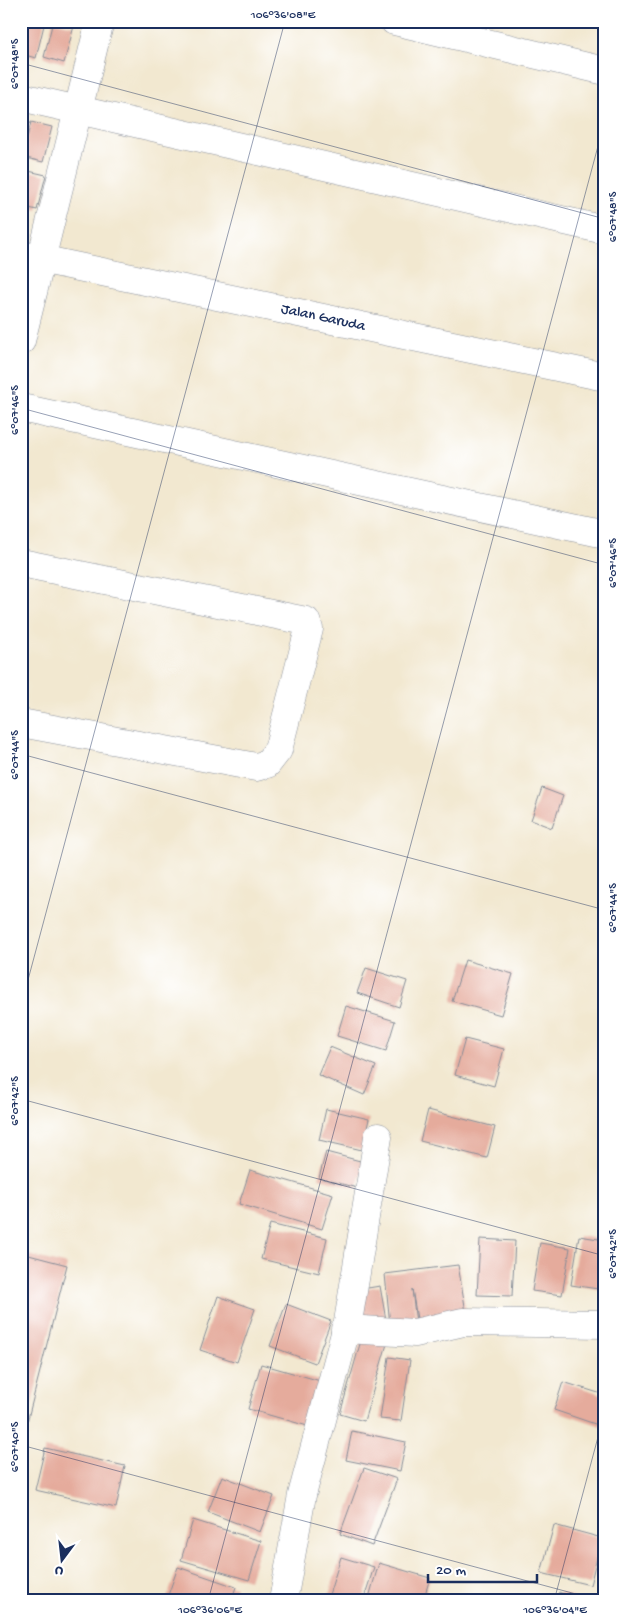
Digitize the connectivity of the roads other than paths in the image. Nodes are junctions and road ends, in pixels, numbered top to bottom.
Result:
1 (100, 21) edge
2 (394, 21) edge
3 (605, 71) edge
4 (21, 97) edge
5 (78, 108) junction
6 (605, 230) edge
7 (31, 257) edge
8 (21, 341) edge
9 (605, 377) edge
10 (21, 408) edge
11 (605, 534) edge
12 (21, 563) edge
13 (21, 723) edge
14 (378, 1137) dead end
15 (605, 1324) edge
16 (345, 1330) junction
17 (283, 1601) edge

1 - 5 street
2 - 3 street
4 - 5 street
5 - 6 street
5 - 7 street
7 - 8 street
7 - 9 street, Jalan Garuda
10 - 11 street
12 - 13 street
14 - 16 street
15 - 16 street
16 - 17 street

